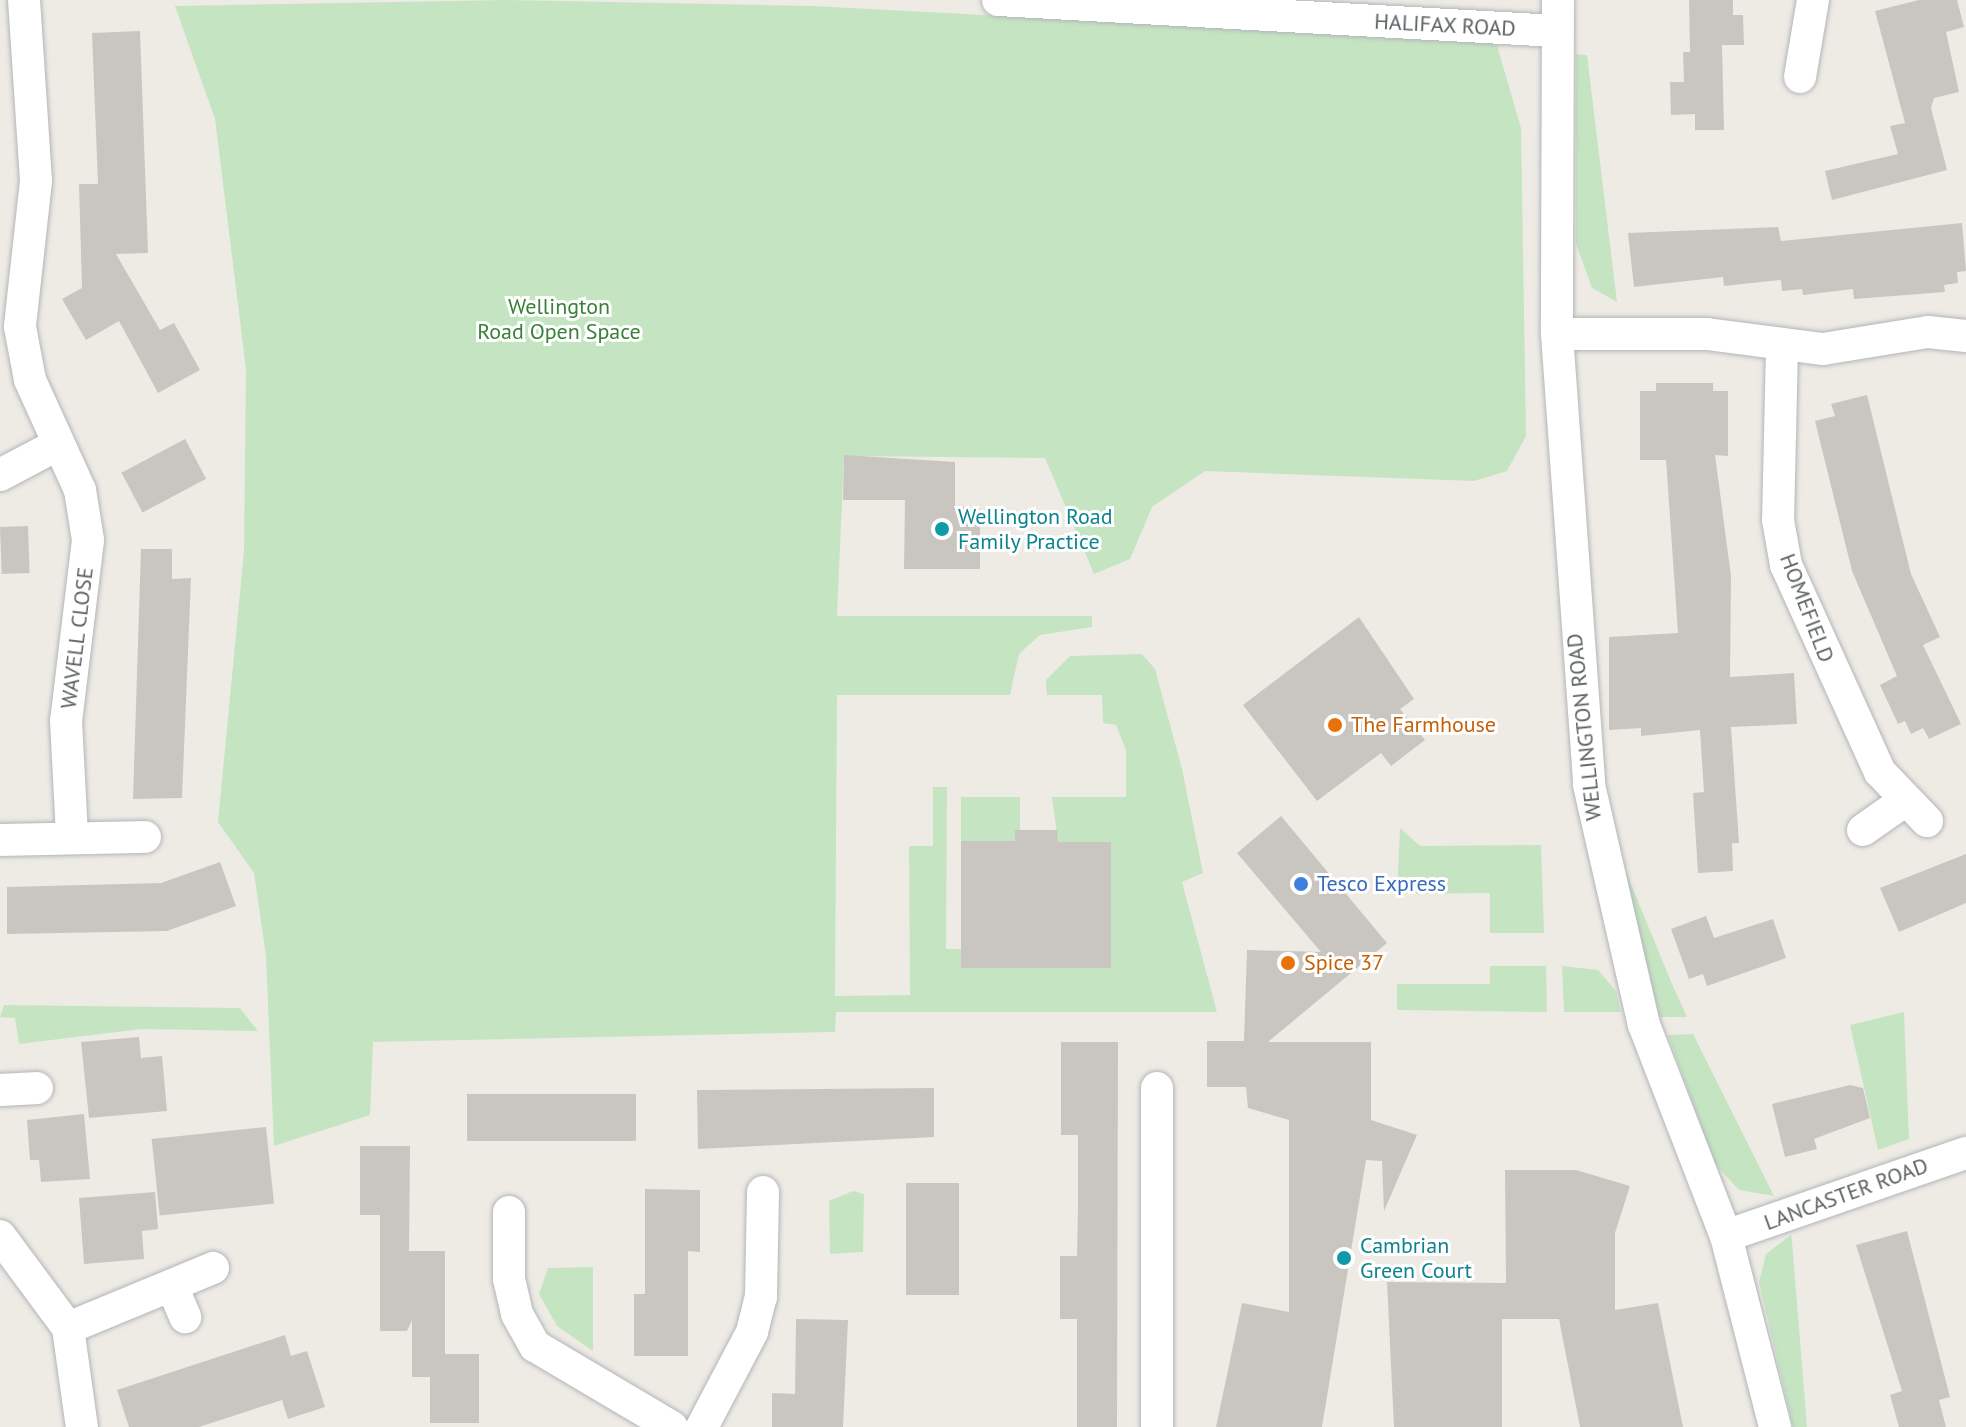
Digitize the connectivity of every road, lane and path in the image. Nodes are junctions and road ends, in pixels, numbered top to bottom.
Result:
1 (24, 0) edge
2 (998, 0) edge
3 (1813, 0) edge
4 (1557, 16) edge
5 (1800, 77) dead end
6 (12, 235) edge
7 (1557, 334) junction
8 (1966, 336) edge
9 (1782, 347) junction
10 (57, 445) junction
11 (0, 475) edge
12 (1863, 830) dead end
13 (72, 837) junction
14 (145, 837) dead end
15 (0, 840) edge
16 (37, 1088) dead end
17 (1157, 1088) dead end
18 (0, 1090) edge
19 (1966, 1153) edge
20 (763, 1192) dead end
21 (509, 1212) dead end
22 (0, 1236) edge
23 (1726, 1236) junction
24 (213, 1268) dead end
25 (172, 1286) junction
26 (185, 1317) dead end
27 (68, 1328) junction
28 (82, 1427) edge
29 (672, 1427) edge
30 (702, 1427) edge
31 (1157, 1427) edge
32 (1775, 1427) edge

1 - 6 street, WAVELL CLOSE
2 - 4 street, HALIFAX ROAD
3 - 5 street
4 - 7 street, WELLINGTON ROAD
6 - 10 street, WAVELL CLOSE
7 - 9 street
7 - 23 street, WELLINGTON ROAD
8 - 9 street
9 - 12 street, HOMEFIELD
10 - 11 street
10 - 13 street, WAVELL CLOSE
13 - 14 street
13 - 15 street
16 - 18 street
17 - 31 street
19 - 23 street, LANCASTER ROAD
20 - 30 street
21 - 29 street
22 - 27 street
23 - 32 street, WELLINGTON ROAD
24 - 25 street
25 - 26 street
25 - 27 street
27 - 28 street

